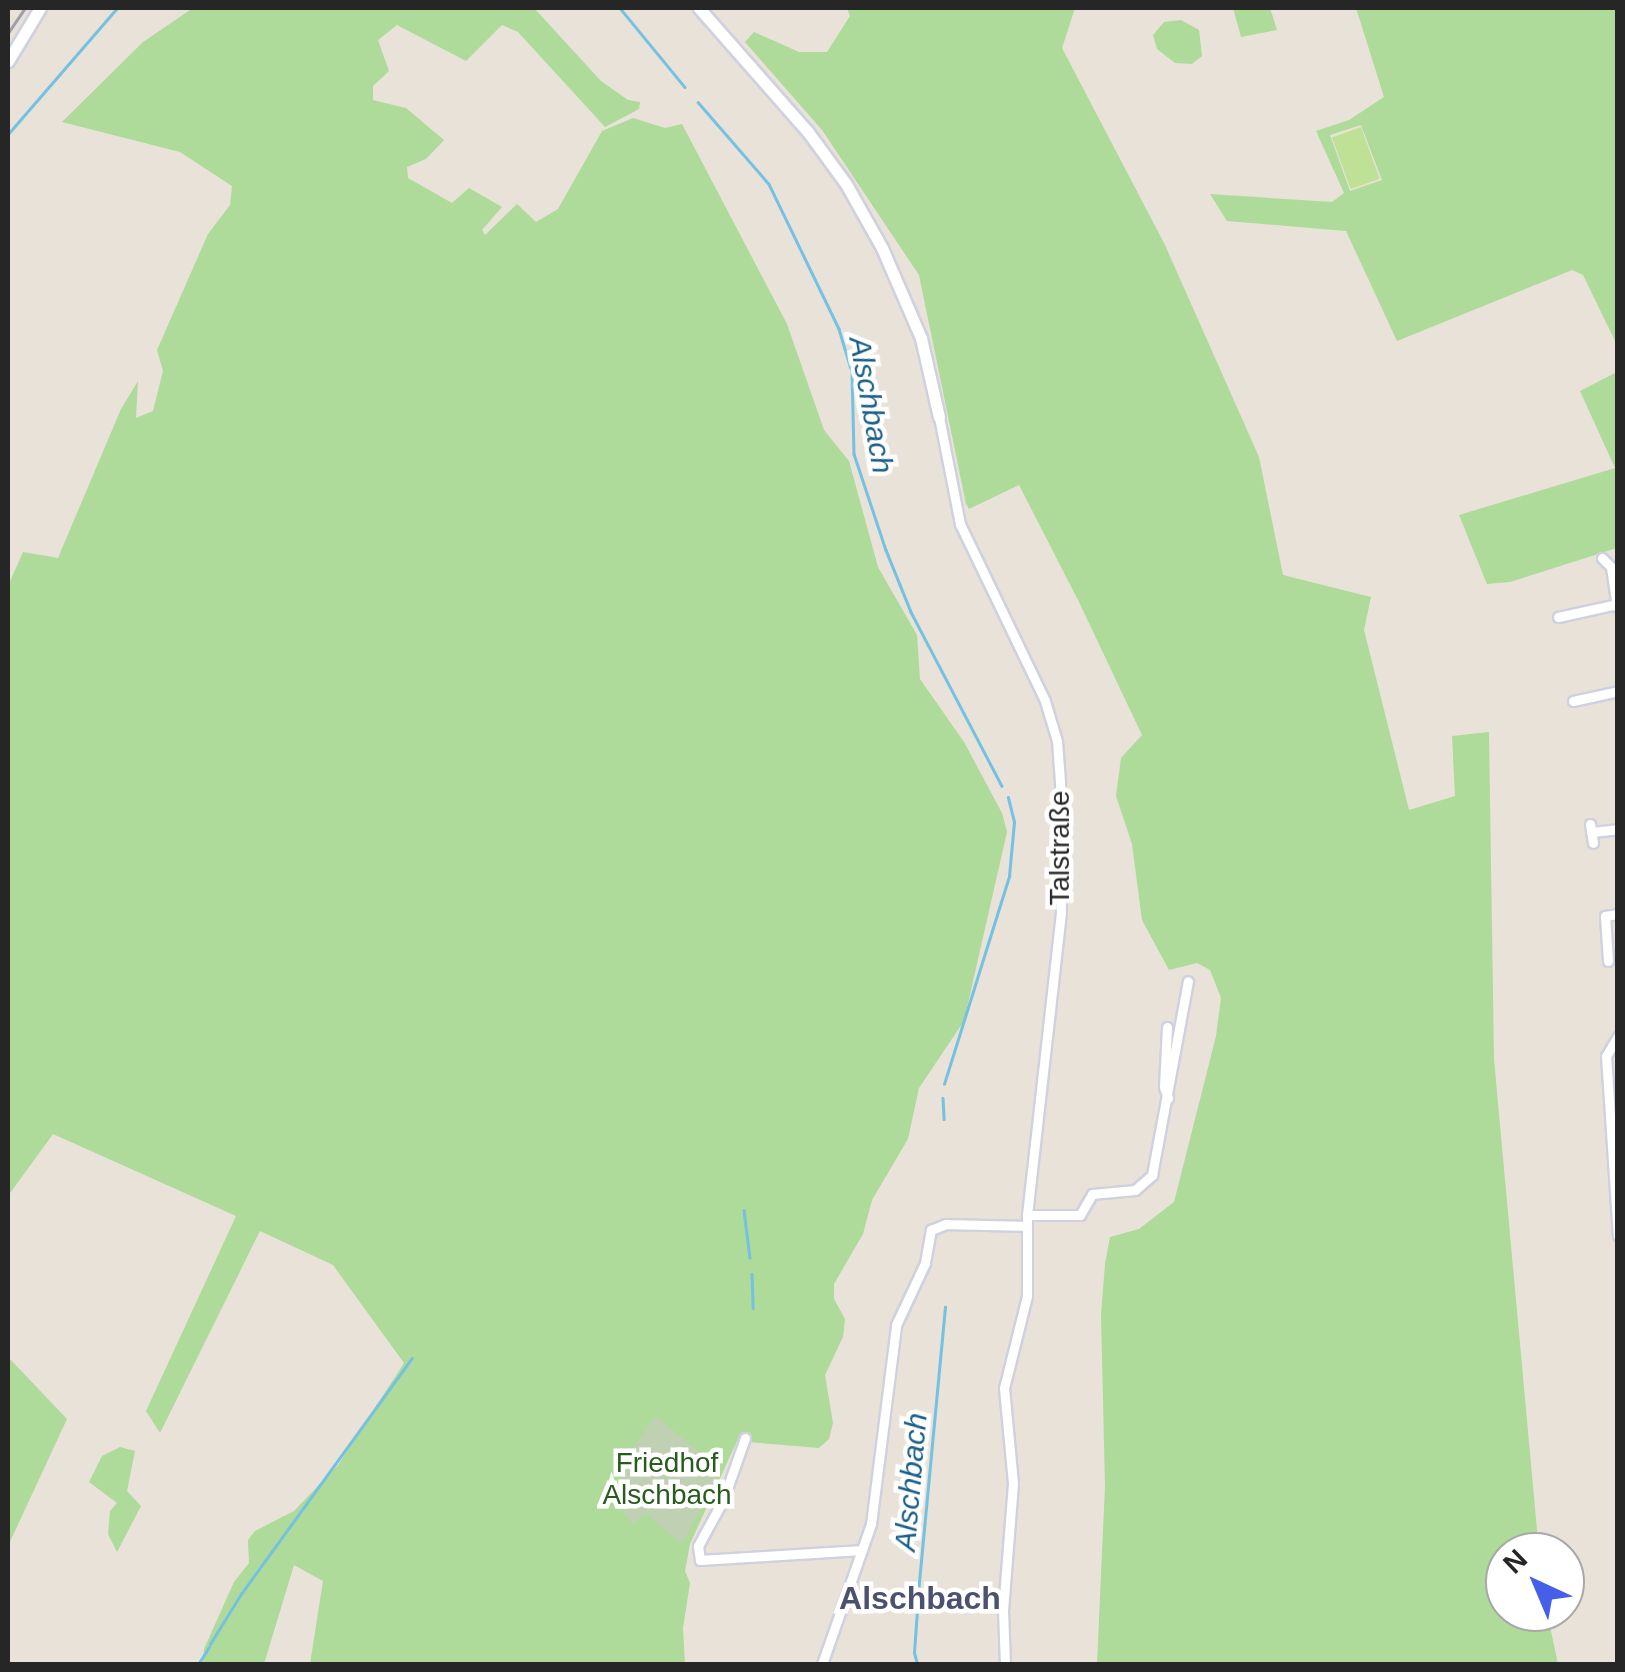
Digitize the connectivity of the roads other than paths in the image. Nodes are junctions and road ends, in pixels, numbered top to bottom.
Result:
1 (40, 8) edge
2 (699, 8) edge
3 (8, 62) edge
4 (940, 417) joint
5 (1602, 558) dead end
6 (1617, 606) edge
7 (1558, 616) dead end
8 (1618, 691) edge
9 (1573, 700) dead end
10 (1618, 829) edge
11 (1591, 833) dead end
12 (1618, 914) edge
13 (1608, 961) dead end
14 (1188, 981) dead end
15 (1167, 1027) dead end
16 (1618, 1036) edge
17 (1168, 1098) junction
18 (1026, 1220) junction
19 (1618, 1236) edge
20 (745, 1438) dead end
21 (862, 1550) junction
22 (822, 1664) edge
23 (1005, 1664) edge

1 - 3 street
2 - 4 street, Talstraße
4 - 18 street, Talstraße
5 - 6 street
6 - 7 street
8 - 9 street
10 - 11 street
12 - 13 street
14 - 17 street
15 - 17 street
16 - 19 street
17 - 18 street
18 - 21 street
18 - 23 street, Talstraße
20 - 21 street
21 - 22 street

